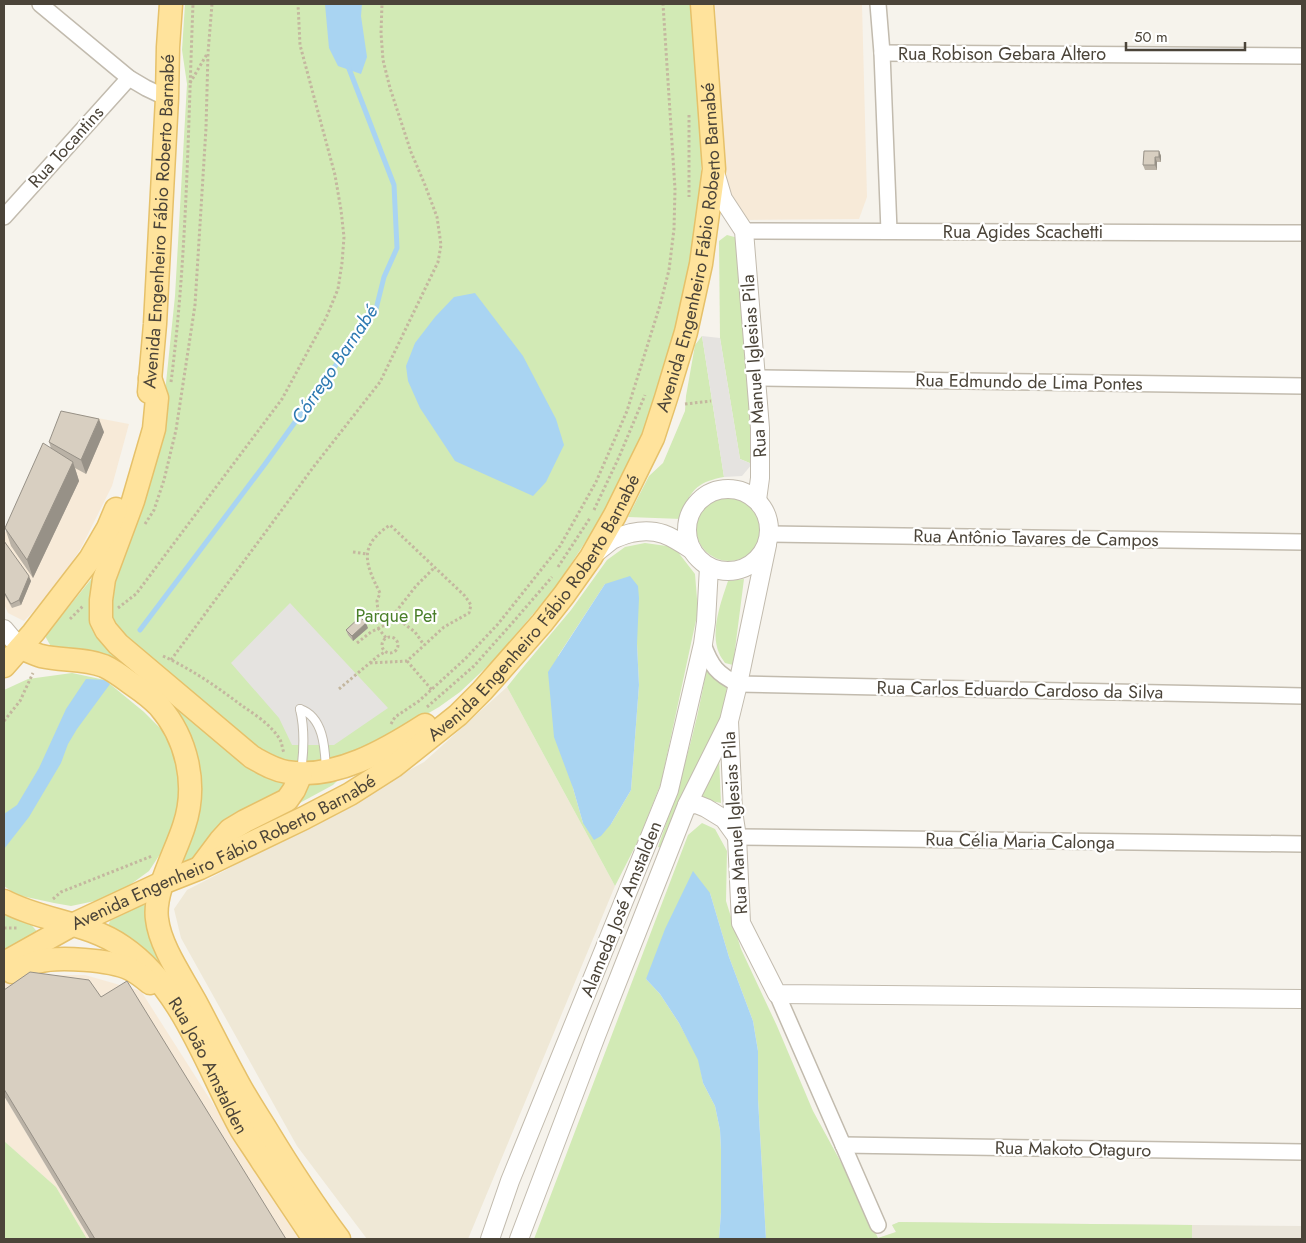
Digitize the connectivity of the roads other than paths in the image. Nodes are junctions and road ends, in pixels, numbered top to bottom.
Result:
1 (40, 4) edge
2 (171, 4) edge
3 (702, 4) edge
4 (878, 4) edge
5 (882, 53) junction
6 (1302, 56) edge
7 (129, 78) junction
8 (167, 98) junction
9 (714, 169) junction
10 (4, 217) edge
11 (744, 231) junction
12 (889, 231) junction
13 (1302, 234) edge
14 (755, 378) junction
15 (161, 382) junction
16 (1302, 386) edge
17 (756, 500) junction
18 (768, 539) junction
19 (1302, 542) edge
20 (692, 550) junction
21 (591, 558) junction
22 (709, 567) junction
23 (4, 629) edge
24 (703, 644) junction
25 (20, 648) junction
26 (4, 666) edge
27 (503, 666) junction
28 (738, 684) junction
29 (1302, 696) edge
30 (728, 721) junction
31 (326, 772) junction
32 (301, 774) junction
33 (687, 805) junction
34 (737, 837) junction
35 (1302, 844) edge
36 (200, 868) junction
37 (162, 883) junction
38 (4, 901) edge
39 (72, 925) junction
40 (103, 962) junction
41 (4, 963) edge
42 (4, 975) edge
43 (777, 994) junction
44 (1302, 999) edge
45 (184, 1016) junction
46 (843, 1145) junction
47 (1302, 1152) edge
48 (878, 1225) dead end
49 (314, 1239) edge
50 (339, 1239) edge
51 (490, 1239) edge
52 (519, 1239) edge

1 - 7 street
2 - 8 main road, Avenida Engenheiro Fábio Roberto Barnabé
3 - 9 main road, Avenida Engenheiro Fábio Roberto Barnabé
4 - 5 street
5 - 6 street, Rua Robison Gebara Altero
5 - 12 street
7 - 8 street
7 - 10 street, Rua Tocantins
8 - 15 main road, Avenida Engenheiro Fábio Roberto Barnabé
9 - 11 street
9 - 21 main road, Avenida Engenheiro Fábio Roberto Barnabé
11 - 12 street, Rua Agides Scachetti
11 - 14 street, Rua Manuel Iglesias Pila
12 - 13 street, Rua Agides Scachetti
14 - 16 street, Rua Edmundo de Lima Pontes
14 - 17 street, Rua Manuel Iglesias Pila
15 - 25 main road, Avenida Engenheiro Fábio Roberto Barnabé
15 - 32 main road
17 - 18 street
17 - 20 street
18 - 19 street, Rua Antônio Tavares de Campos
18 - 22 street
18 - 28 street, Rua Manuel Iglesias Pila
20 - 21 street
20 - 22 street
21 - 27 main road, Avenida Engenheiro Fábio Roberto Barnabé
22 - 24 street, Alameda José Amstalden
23 - 25 street
24 - 28 street
24 - 51 street, Alameda José Amstalden
25 - 26 main road, Avenida Engenheiro Fábio Roberto Barnabé
25 - 37 main road, Rua João Amstalden
27 - 31 main road
27 - 36 main road, Avenida Engenheiro Fábio Roberto Barnabé
28 - 29 street, Rua Carlos Eduardo Cardoso da Silva
28 - 30 street, Rua Manuel Iglesias Pila
30 - 33 street, Alameda José Amstalden
30 - 34 street, Rua Manuel Iglesias Pila
31 - 32 main road
31 - 32 lane
32 - 36 main road
33 - 34 street
33 - 52 street, Alameda José Amstalden
34 - 35 street, Rua Célia Maria Calonga
34 - 43 street, Rua Manuel Iglesias Pila
36 - 37 main road, Avenida Engenheiro Fábio Roberto Barnabé
37 - 39 main road, Avenida Engenheiro Fábio Roberto Barnabé
37 - 50 main road, Rua João Amstalden
38 - 39 main road, Rua João Amstalden
39 - 40 main road
39 - 41 main road, Avenida Engenheiro Fábio Roberto Barnabé
39 - 45 main road, Rua João Amstalden
40 - 42 main road
40 - 45 main road
43 - 44 street
43 - 46 street, Rua Manuel Iglesias Pila
45 - 49 main road, Rua João Amstalden
46 - 47 street, Rua Makoto Otaguro
46 - 48 street, Rua Manuel Iglesias Pila

